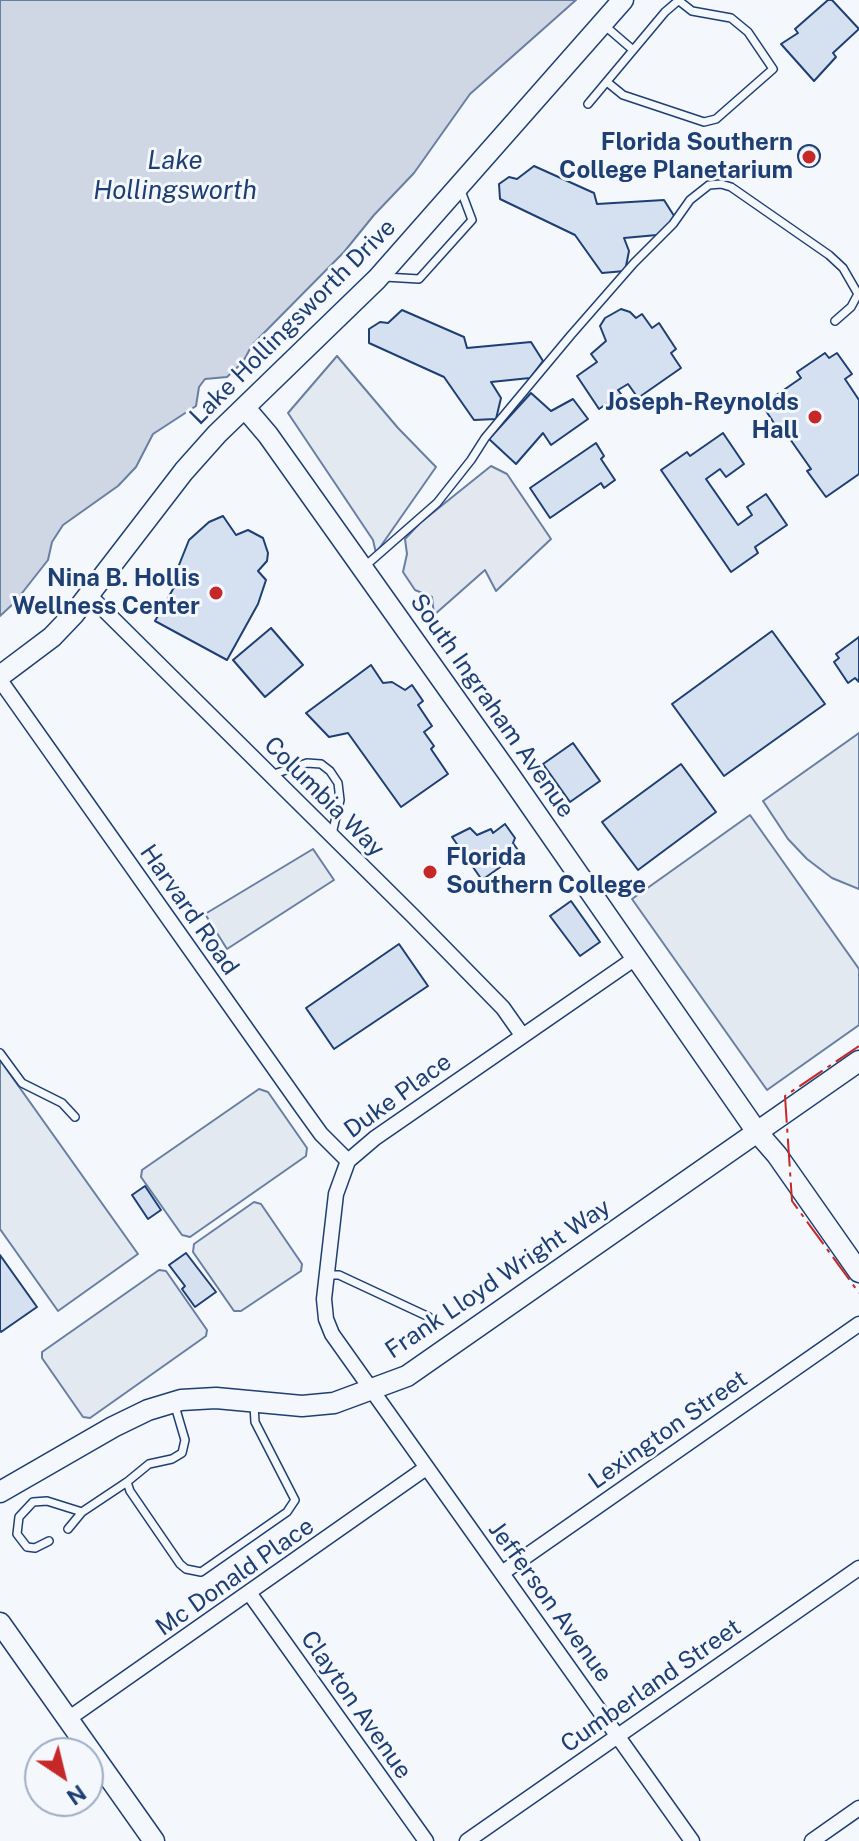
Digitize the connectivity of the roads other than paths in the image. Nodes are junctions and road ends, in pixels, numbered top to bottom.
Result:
1 (623, 0) edge
2 (678, 0) edge
3 (602, 24) junction
4 (633, 50) junction
5 (607, 82) junction
6 (588, 104) dead end
7 (459, 186) junction
8 (380, 277) junction
9 (835, 321) dead end
10 (245, 408) junction
11 (363, 569) junction
12 (89, 595) junction
13 (0, 678) edge
14 (271, 775) junction
15 (331, 835) junction
16 (637, 957) junction
17 (522, 1035) junction
18 (0, 1053) edge
19 (859, 1061) edge
20 (75, 1117) dead end
21 (757, 1132) junction
22 (348, 1161) junction
23 (859, 1272) edge
24 (327, 1275) junction
25 (429, 1317) dead end
26 (859, 1324) edge
27 (371, 1389) junction
28 (174, 1402) junction
29 (254, 1402) junction
30 (426, 1468) junction
31 (127, 1482) junction
32 (0, 1492) edge
33 (82, 1512) junction
34 (68, 1529) dead end
35 (49, 1541) dead end
36 (859, 1568) edge
37 (502, 1573) junction
38 (250, 1594) junction
39 (0, 1623) edge
40 (68, 1719) junction
41 (618, 1736) junction
42 (859, 1808) edge
43 (154, 1841) edge
44 (426, 1841) edge
45 (467, 1841) edge
46 (692, 1841) edge
47 (812, 1841) edge

1 - 3 street, Lake Hollingsworth Drive
2 - 4 lane
2 - 5 lane
3 - 4 lane
3 - 7 street, Lake Hollingsworth Drive
4 - 5 lane
5 - 6 lane
7 - 8 street, Lake Hollingsworth Drive
7 - 8 lane
8 - 10 street, Lake Hollingsworth Drive
9 - 11 lane
10 - 11 street, South Ingraham Avenue
10 - 12 street, Lake Hollingsworth Drive
11 - 16 street, South Ingraham Avenue
12 - 13 street, Lake Hollingsworth Drive
12 - 14 street, Columbia Way
13 - 22 street, Harvard Road
14 - 15 street, Columbia Way
14 - 15 lane
15 - 17 street, Columbia Way
16 - 17 street, Duke Place
16 - 21 street, South Ingraham Avenue
17 - 22 street, Duke Place
18 - 20 lane
19 - 21 street, Frank Lloyd Wright Way
21 - 23 street, South Ingraham Avenue
21 - 27 street, Frank Lloyd Wright Way
22 - 24 street, Duke Place
24 - 25 lane
24 - 27 street, Duke Place
26 - 37 street, Lexington Street
27 - 29 street, Frank Lloyd Wright Way
27 - 30 street, Jefferson Avenue
28 - 29 street, Frank Lloyd Wright Way
28 - 31 lane
28 - 32 street, Frank Lloyd Wright Way
29 - 31 lane
30 - 37 street, Jefferson Avenue
30 - 38 street, Mc Donald Place
31 - 33 lane
33 - 34 lane
33 - 35 lane
36 - 41 street, Cumberland Street
37 - 41 street, Jefferson Avenue
38 - 40 street, Mc Donald Place
38 - 44 street, Clayton Avenue
39 - 40 street
40 - 43 street
41 - 45 street, Cumberland Street
41 - 46 street, Jefferson Avenue
42 - 47 street

